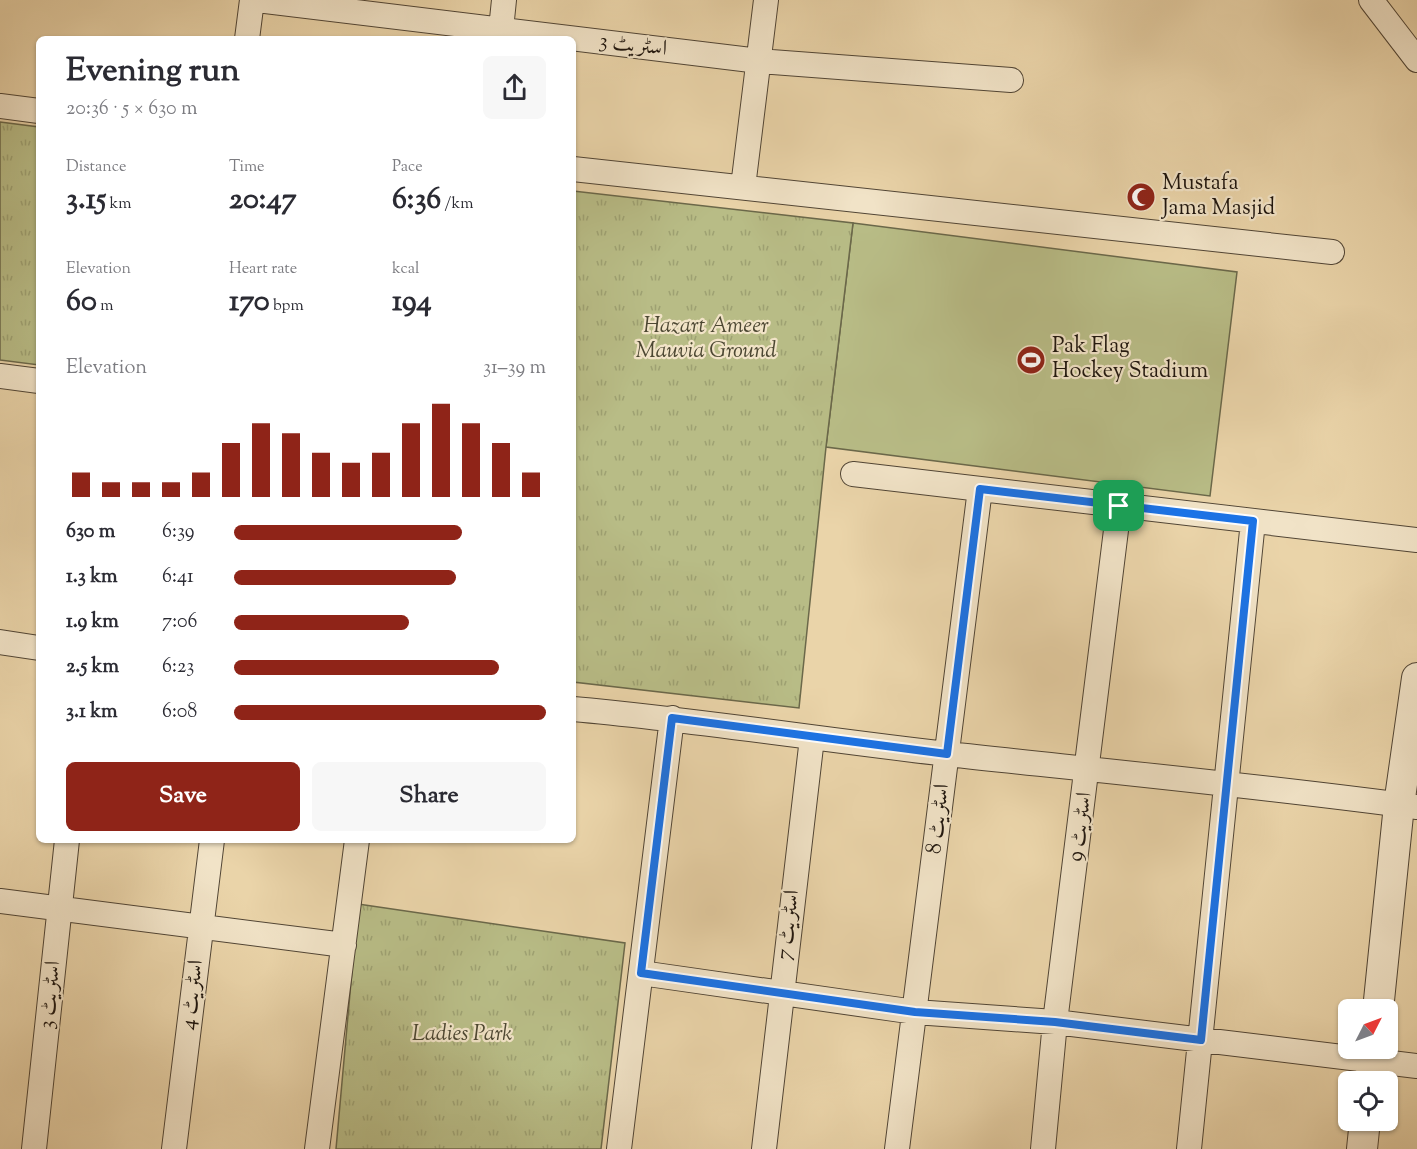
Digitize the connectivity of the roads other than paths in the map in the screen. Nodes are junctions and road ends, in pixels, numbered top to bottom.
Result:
1 (252, 0) edge
2 (257, 0) edge
3 (504, 0) edge
4 (766, 0) edge
5 (1371, 0) edge
6 (500, 34) edge
7 (248, 36) edge
8 (519, 36) edge
9 (576, 42) edge
10 (1417, 60) edge
11 (759, 61) junction
12 (1011, 80) dead end
13 (0, 106) edge
14 (36, 111) edge
15 (576, 169) edge
16 (743, 187) junction
17 (1332, 252) dead end
18 (0, 376) edge
19 (36, 381) edge
20 (853, 474) dead end
21 (980, 489) junction
22 (1119, 506) junction
23 (1253, 521) junction
24 (1417, 540) edge
25 (0, 642) edge
26 (36, 648) edge
27 (1417, 678) edge
28 (576, 709) edge
29 (672, 718) junction
30 (812, 738) junction
31 (947, 754) junction
32 (1089, 769) junction
33 (1227, 783) junction
34 (1408, 806) edge
35 (67, 843) edge
36 (212, 843) edge
37 (357, 843) edge
38 (0, 901) edge
39 (60, 909) junction
40 (201, 928) junction
41 (344, 945) junction
42 (641, 973) junction
43 (780, 991) junction
44 (1380, 999) edge
45 (915, 1012) junction
46 (1055, 1022) junction
47 (1201, 1040) junction
48 (1373, 1064) edge
49 (1417, 1066) edge
50 (1364, 1131) edge
51 (34, 1149) edge
52 (174, 1149) edge
53 (317, 1149) edge
54 (619, 1149) edge
55 (764, 1149) edge
56 (897, 1149) edge
57 (1042, 1149) edge
58 (1189, 1149) edge
59 (1362, 1149) edge

1 - 7 street
2 - 6 street, اسٹریٹ 3
3 - 6 street
4 - 11 street
5 - 10 street
6 - 8 street, اسٹریٹ 3
9 - 11 street, اسٹریٹ 3
11 - 12 street, اسٹریٹ 3
11 - 16 street
13 - 14 street
15 - 16 street
16 - 17 street
18 - 19 street
20 - 21 street
21 - 22 street
21 - 31 street, اسٹریٹ 8
22 - 23 street
22 - 32 street, اسٹریٹ 9
23 - 24 street
23 - 33 street
25 - 26 street
27 - 34 street
28 - 29 street
29 - 30 street
29 - 42 street
30 - 31 street
30 - 43 street, اسٹریٹ 7
31 - 32 street
31 - 45 street, اسٹریٹ 8
32 - 33 street
32 - 46 street, اسٹریٹ 9
33 - 34 street
33 - 47 street
34 - 44 street
35 - 39 street, اسٹریٹ 3
36 - 40 street, اسٹریٹ 4
37 - 41 street
38 - 39 street
39 - 40 street
39 - 51 street, اسٹریٹ 3
40 - 41 street
40 - 52 street, اسٹریٹ 4
41 - 53 street
42 - 43 street
42 - 54 street
43 - 45 street
43 - 55 street, اسٹریٹ 7
45 - 46 street
45 - 56 street, اسٹریٹ 8
46 - 47 street
46 - 57 street, اسٹریٹ 9
47 - 48 street
47 - 58 street
48 - 49 street
50 - 59 street

